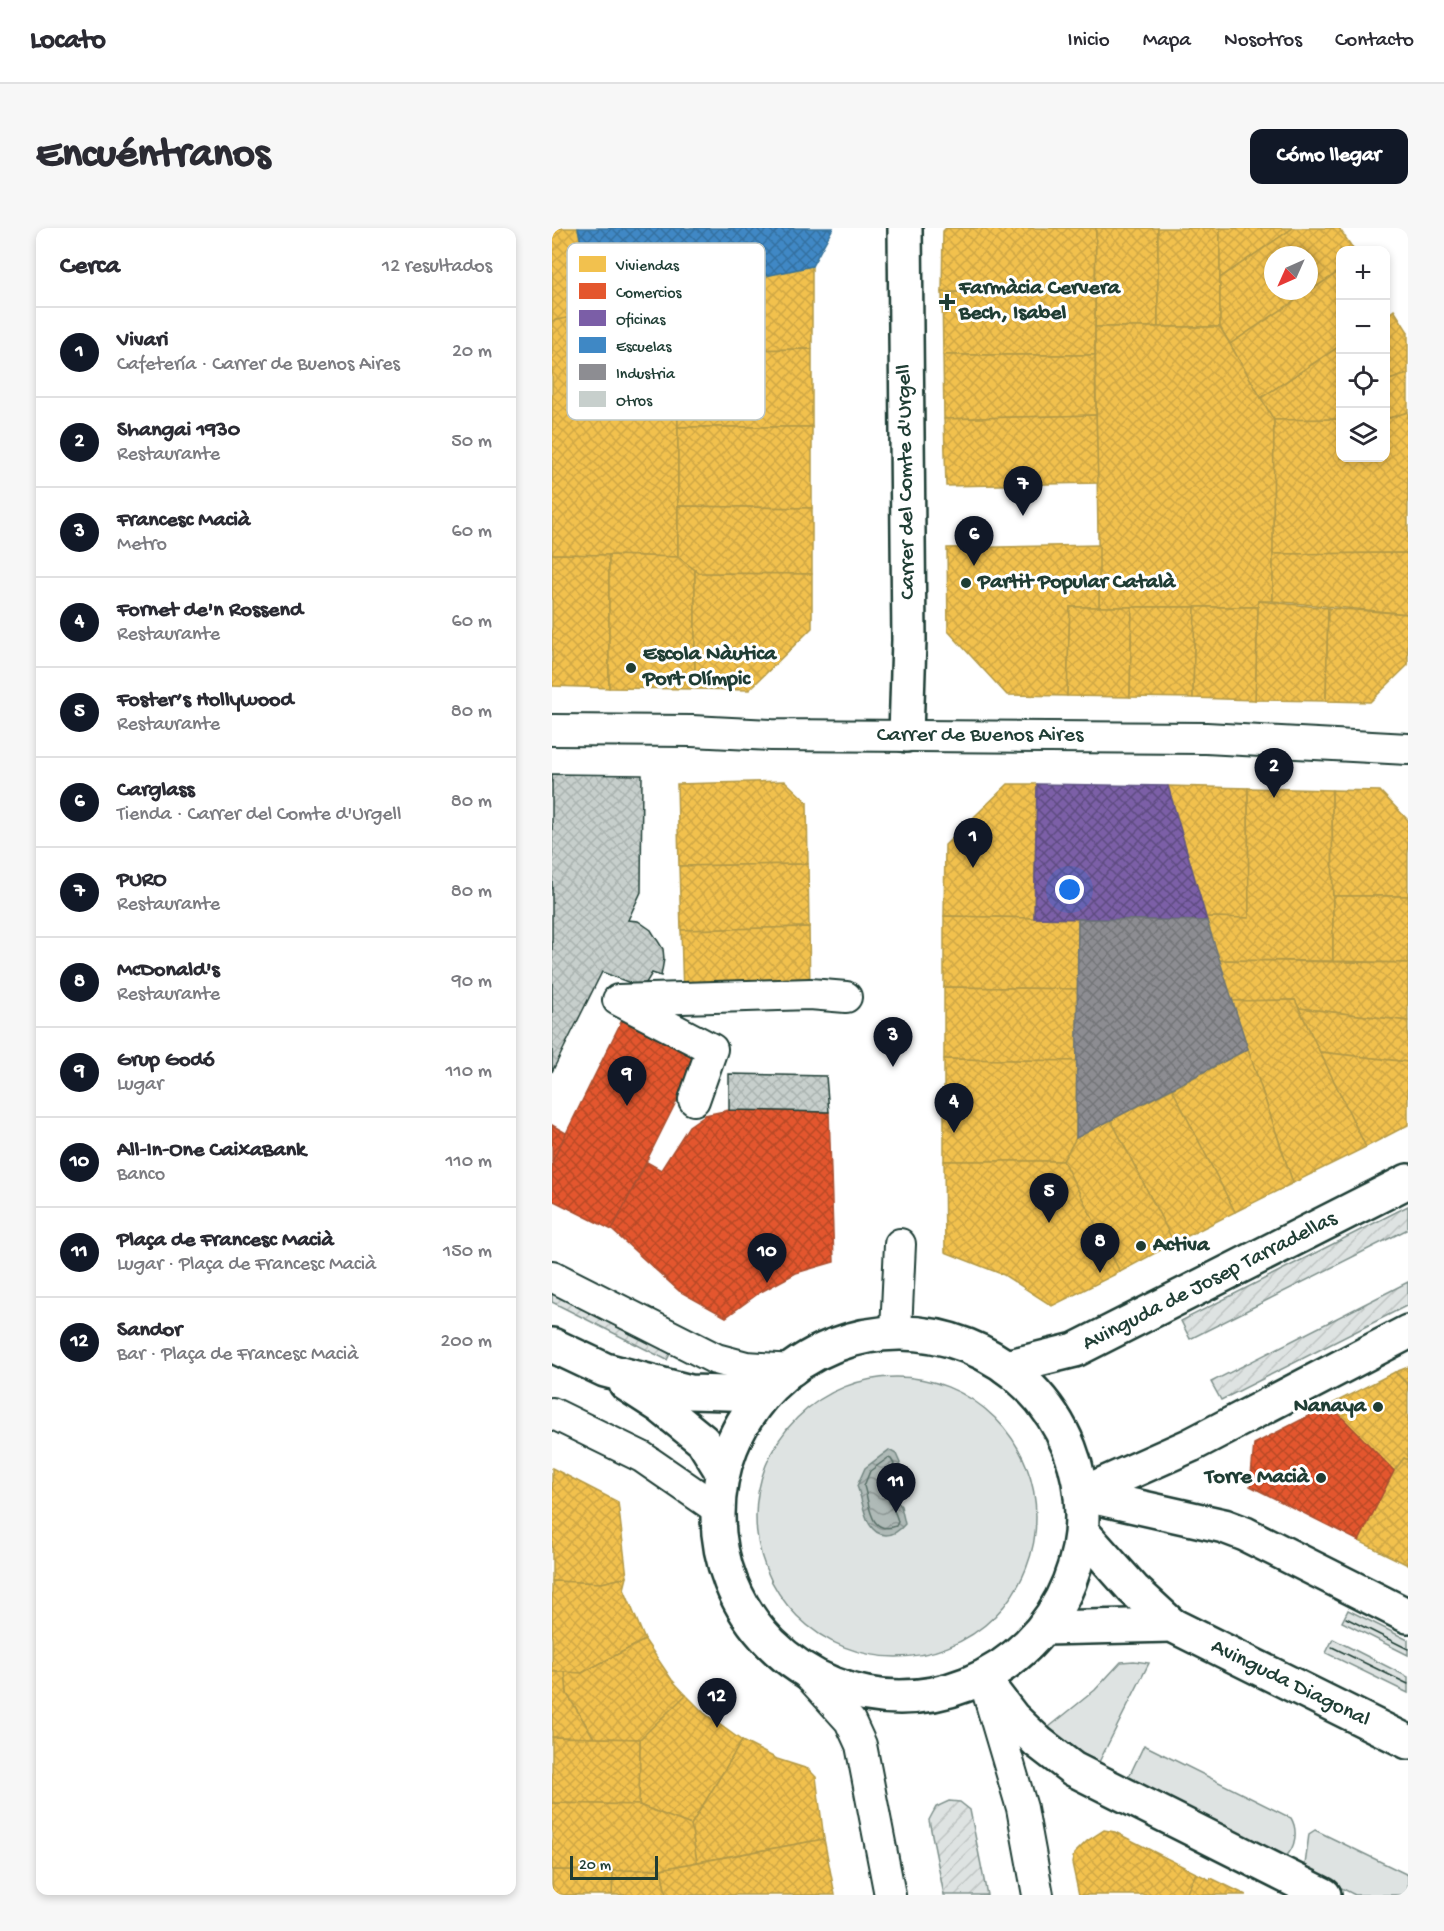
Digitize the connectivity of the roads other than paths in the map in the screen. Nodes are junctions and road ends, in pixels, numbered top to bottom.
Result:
1 (905, 228) edge
2 (552, 730) edge
3 (906, 735) junction
4 (1408, 749) edge
5 (846, 996) dead end
6 (694, 1100) dead end
7 (1408, 1181) edge
8 (900, 1244) dead end
9 (552, 1276) edge
10 (896, 1331) junction
11 (1408, 1332) edge
12 (552, 1345) edge
13 (1006, 1367) junction
14 (605, 1370) junction
15 (793, 1370) junction
16 (763, 1394) junction
17 (552, 1413) edge
18 (1180, 1450) junction
19 (722, 1470) junction
20 (1081, 1494) junction
21 (716, 1508) junction
22 (1199, 1520) junction
23 (1084, 1534) junction
24 (1408, 1616) edge
25 (1172, 1625) junction
26 (1045, 1628) junction
27 (805, 1671) junction
28 (983, 1679) junction
29 (1408, 1743) edge
30 (890, 1895) edge
31 (1038, 1895) edge
32 (1324, 1895) edge

1 - 3 main road, Carrer del Comte d'Urgell
2 - 3 street, Carrer de Buenos Aires
3 - 4 street, Carrer de Buenos Aires
5 - 6 street
7 - 13 main road, Avinguda de Josep Tarradellas
8 - 10 street
9 - 15 street
10 - 13 main road
10 - 15 main road
11 - 18 main road
12 - 14 main road
13 - 20 main road
14 - 16 main road
14 - 19 main road
15 - 16 main road
16 - 19 main road
17 - 21 street
18 - 20 main road
18 - 22 main road
19 - 21 main road
20 - 22 main road
20 - 23 main road
21 - 27 main road
22 - 24 main road
23 - 25 main road, Avinguda Diagonal
23 - 26 main road
25 - 26 main road, Avinguda Diagonal
25 - 29 main road, Avinguda Diagonal
26 - 28 main road
27 - 28 main road
27 - 30 street
28 - 31 street
28 - 32 main road

